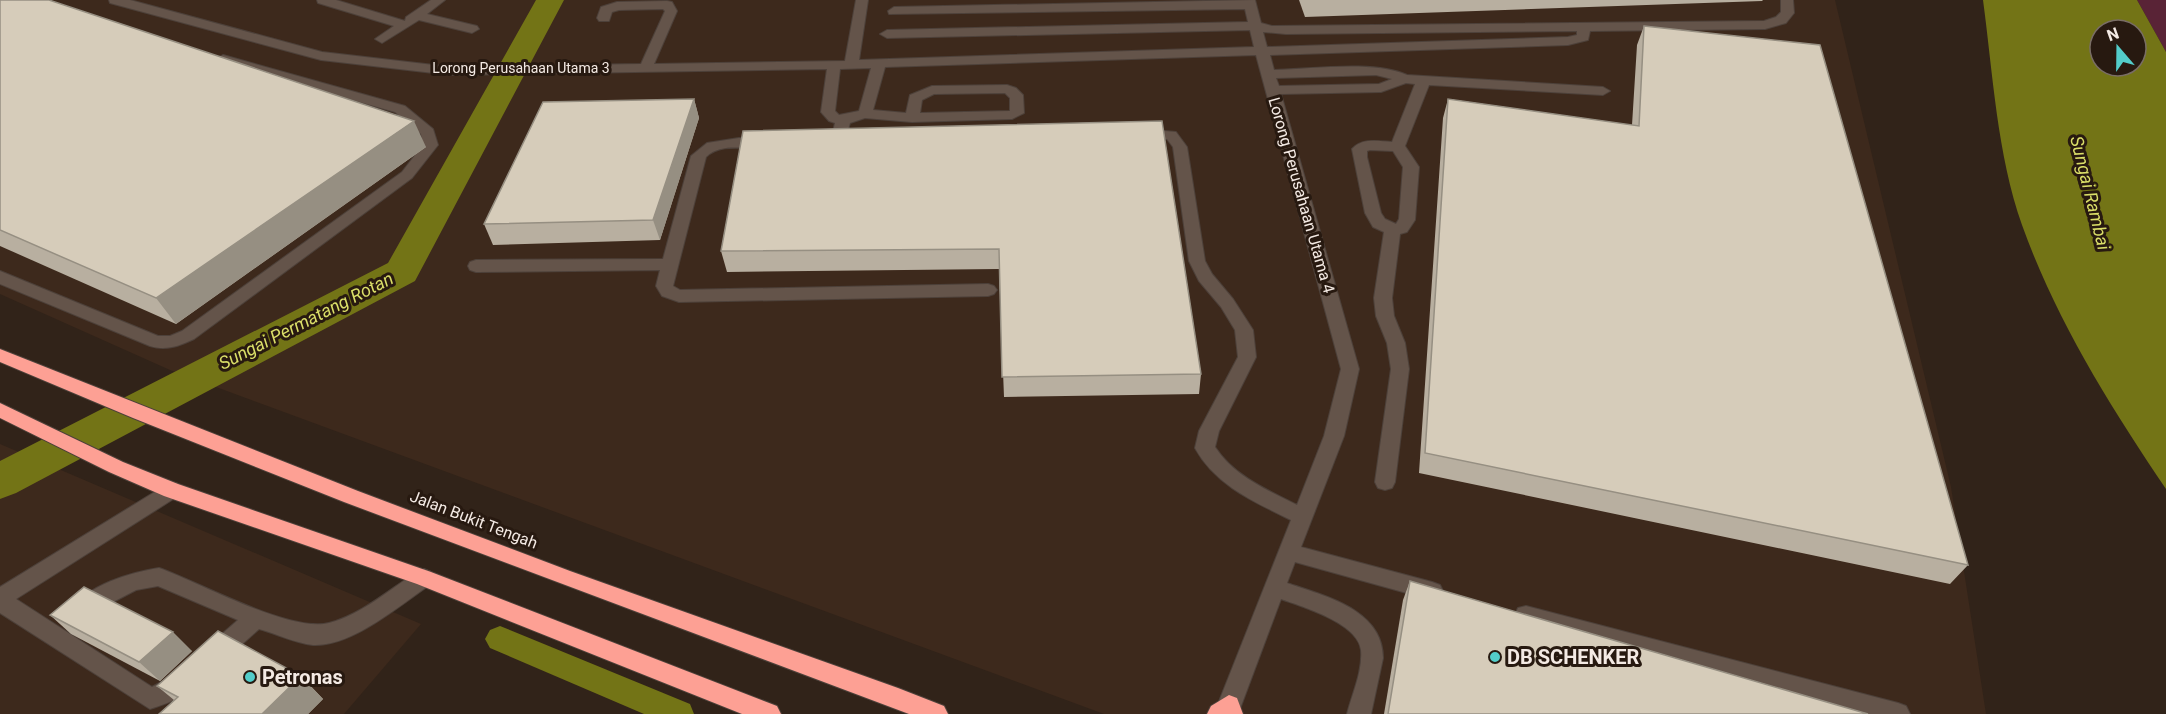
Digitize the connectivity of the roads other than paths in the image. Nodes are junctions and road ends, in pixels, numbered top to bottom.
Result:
1 (114, 0) edge
2 (323, 0) edge
3 (439, 0) edge
4 (862, 0) edge
5 (1787, 0) edge
6 (1250, 3) edge
7 (894, 11) dead end
8 (417, 16) junction
9 (604, 18) dead end
10 (405, 25) junction
11 (1255, 26) junction
12 (1584, 28) junction
13 (472, 29) dead end
14 (887, 34) dead end
15 (382, 39) dead end
16 (1261, 50) junction
17 (211, 56) edge
18 (865, 64) junction
19 (834, 65) junction
20 (646, 67) junction
21 (1424, 80) junction
22 (1270, 82) junction
23 (1603, 91) dead end
24 (864, 114) junction
25 (912, 118) junction
26 (843, 120) junction
27 (1130, 134) edge
28 (805, 141) edge
29 (783, 142) edge
30 (1397, 147) junction
31 (1392, 230) junction
32 (670, 264) junction
33 (476, 266) dead end
34 (0, 277) edge
35 (988, 290) dead end
36 (0, 355) edge
37 (0, 410) edge
38 (1385, 482) dead end
39 (171, 490) junction
40 (1303, 517) junction
41 (1289, 552) junction
42 (424, 578) junction
43 (1275, 588) junction
44 (1457, 597) edge
45 (0, 599) edge
46 (1504, 610) edge
47 (256, 618) junction
48 (51, 633) junction
49 (1226, 712) edge
50 (769, 714) edge
51 (936, 714) edge
52 (1359, 714) edge
53 (1898, 714) edge

1 - 20 street, Lorong Perusahaan Utama 3
2 - 10 street
3 - 8 street
4 - 18 street
5 - 12 street
6 - 7 street
6 - 11 street, Lorong Perusahaan Utama 4
8 - 10 street
8 - 13 street
9 - 20 street
10 - 15 street
11 - 12 street
11 - 14 street
11 - 16 street, Lorong Perusahaan Utama 4
12 - 16 street
16 - 18 street
16 - 22 street, Lorong Perusahaan Utama 4
17 - 34 street
18 - 19 street, Lorong Perusahaan Utama 3
18 - 24 street
19 - 20 street, Lorong Perusahaan Utama 3
19 - 26 street
21 - 22 street
21 - 23 street
21 - 30 street
22 - 40 street, Lorong Perusahaan Utama 4
24 - 25 street
24 - 26 street
25 - 25 street
26 - 28 street
27 - 40 street
29 - 32 street
30 - 31 street
30 - 31 street
31 - 38 street
32 - 33 street
32 - 35 street
36 - 51 highway, Jalan Bukit Tengah
37 - 39 highway
39 - 42 highway
39 - 45 street
40 - 41 street, Lorong Perusahaan Utama 4
41 - 43 street, Lorong Perusahaan Utama 4
41 - 44 street
42 - 47 street
42 - 50 highway
43 - 49 street, Lorong Perusahaan Utama 4
43 - 52 street
45 - 48 street
46 - 53 street
47 - 48 street
47 - 48 street

